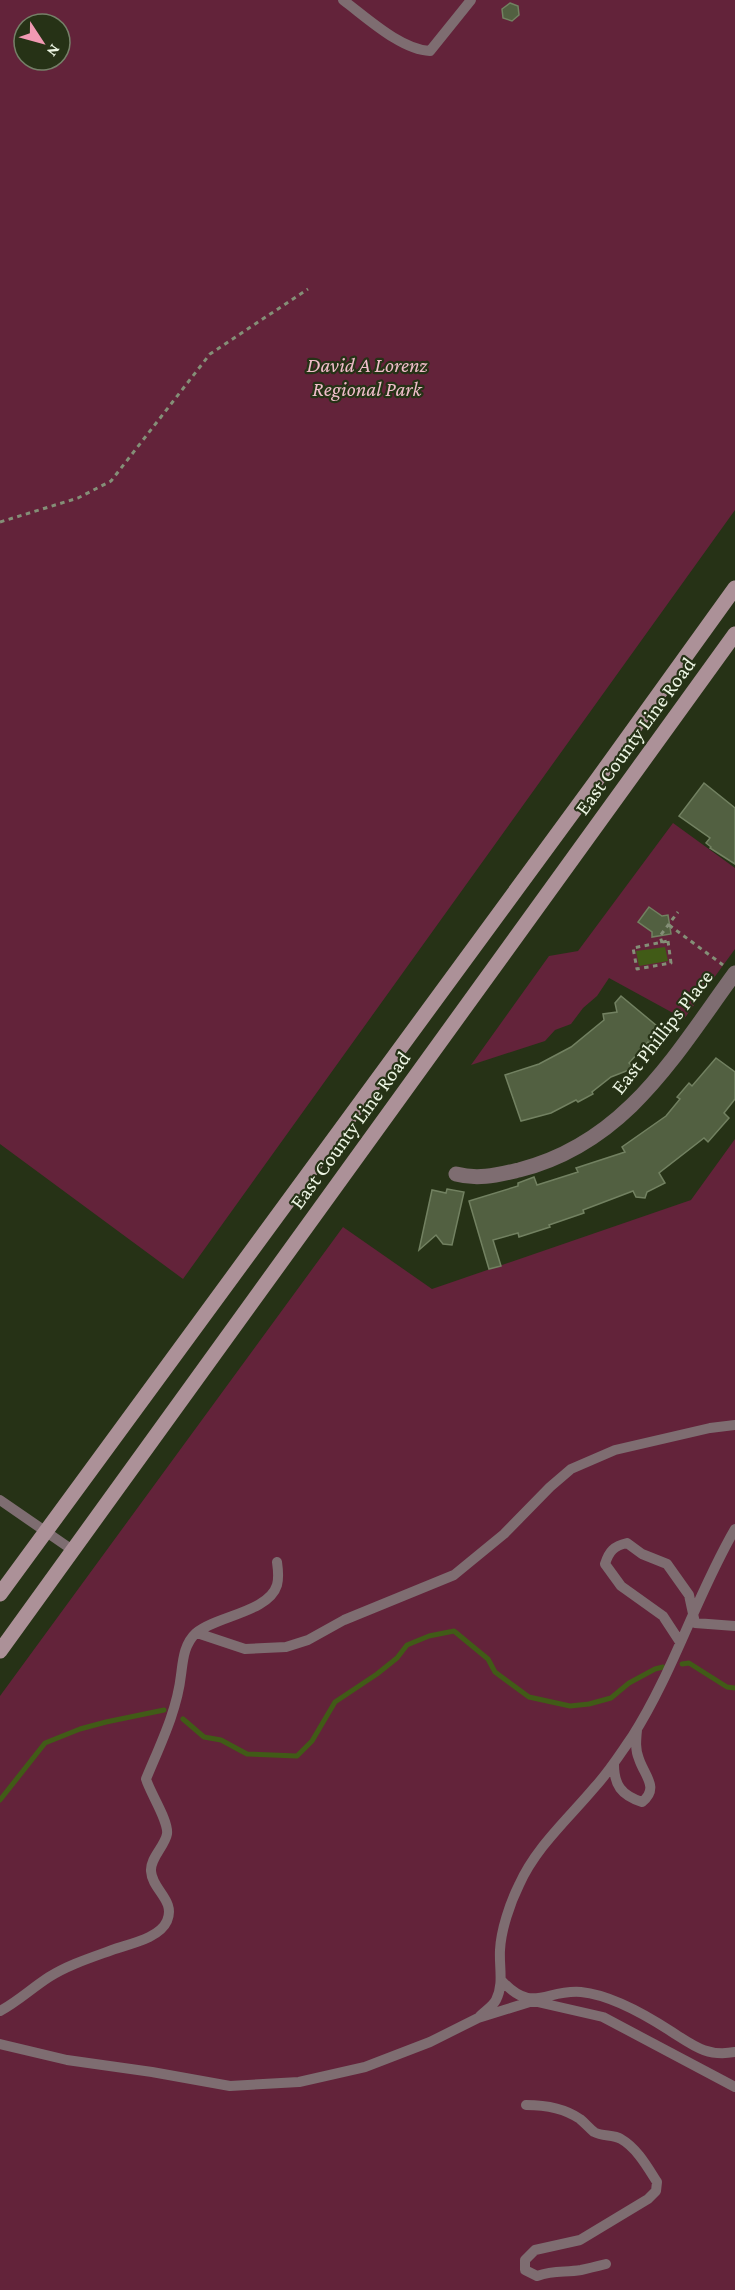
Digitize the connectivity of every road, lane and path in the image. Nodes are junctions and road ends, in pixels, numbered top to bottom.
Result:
1 (343, 0) edge
2 (471, 0) edge
3 (308, 289) dead end
4 (0, 522) edge
5 (735, 588) edge
6 (735, 634) edge
7 (678, 912) dead end
8 (669, 925) junction
9 (662, 943) junction
10 (735, 973) edge
11 (456, 1173) dead end
12 (735, 1425) edge
13 (0, 1500) edge
14 (735, 1529) edge
15 (45, 1532) junction
16 (71, 1549) junction
17 (277, 1562) dead end
18 (0, 1594) edge
19 (692, 1618) junction
20 (735, 1626) edge
21 (197, 1633) junction
22 (680, 1642) junction
23 (0, 1651) edge
24 (638, 1727) junction
25 (614, 1764) junction
26 (501, 1980) junction
27 (533, 2001) junction
28 (0, 2011) edge
29 (478, 2018) junction
30 (0, 2044) edge
31 (735, 2052) edge
32 (735, 2087) edge
33 (526, 2105) dead end
34 (606, 2264) dead end

1 - 2 lane
3 - 4 path
5 - 15 main road, East County Line Road
6 - 16 main road, East County Line Road
7 - 8 path
8 - 9 path
8 - 10 path
9 - 9 path
10 - 11 street, East Phillips Place
12 - 21 lane
13 - 15 lane
14 - 19 lane
15 - 16 lane
15 - 18 main road, East County Line Road
16 - 23 main road, East County Line Road
17 - 21 lane
19 - 20 lane
19 - 22 lane
19 - 22 lane
21 - 28 lane
22 - 24 lane
24 - 25 lane
24 - 25 lane
25 - 26 lane
26 - 27 lane
26 - 29 lane
27 - 29 lane
27 - 31 lane
27 - 32 lane
29 - 30 lane
33 - 34 lane

